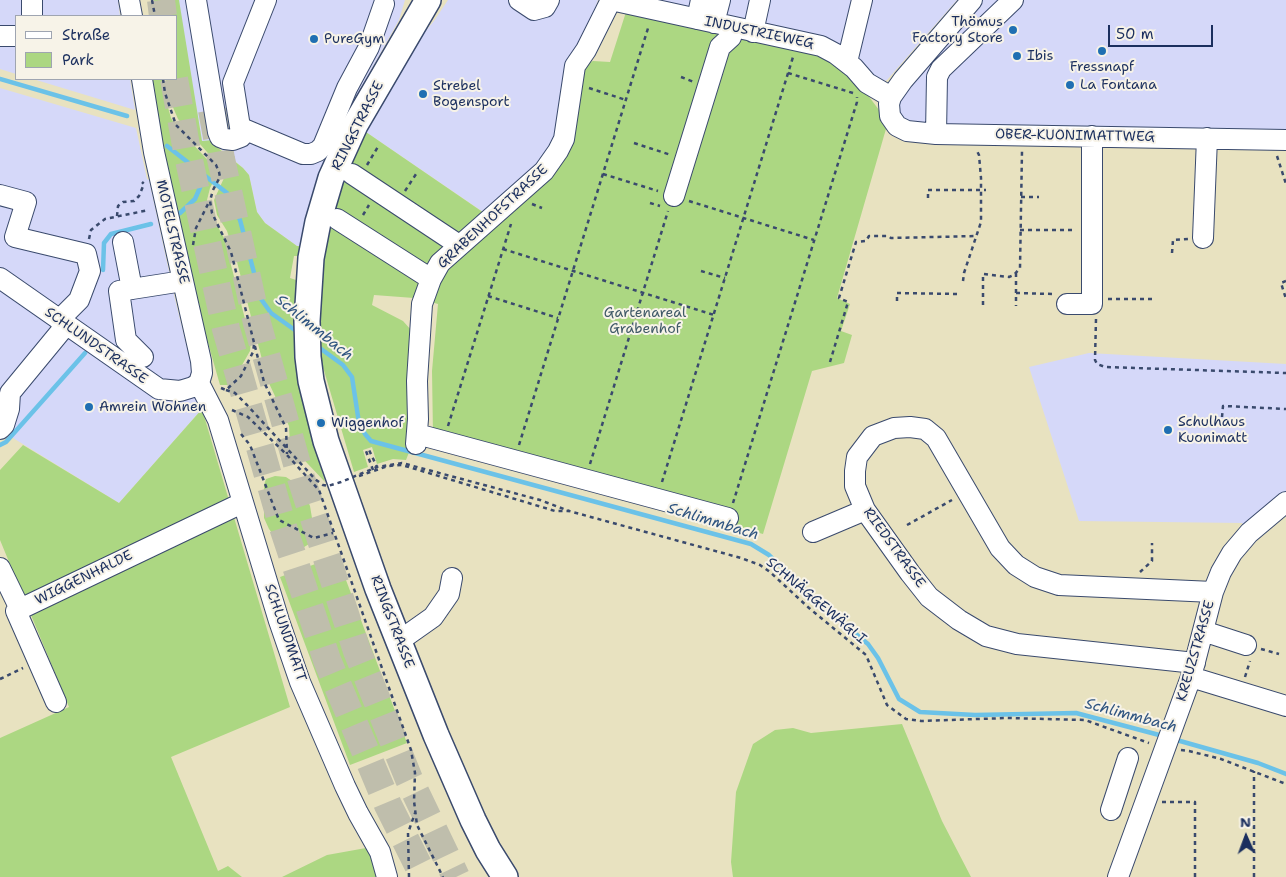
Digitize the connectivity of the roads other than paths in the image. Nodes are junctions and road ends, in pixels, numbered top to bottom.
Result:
1 (32, 0) edge
2 (129, 0) edge
3 (196, 0) edge
4 (266, 0) edge
5 (428, 0) edge
6 (520, 0) edge
7 (549, 0) edge
8 (611, 0) edge
9 (720, 0) edge
10 (760, 0) edge
11 (862, 0) edge
12 (972, 0) edge
13 (1013, 0) edge
14 (381, 1) edge
15 (701, 14) edge
16 (32, 15) edge
17 (132, 15) edge
18 (753, 32) junction
19 (0, 36) edge
20 (15, 36) edge
21 (847, 62) junction
22 (142, 80) edge
23 (891, 97) junction
24 (978, 121) dead end
25 (936, 127) junction
26 (246, 130) junction
27 (1086, 136) junction
28 (1207, 138) junction
29 (1282, 140) edge
30 (356, 176) road end
31 (1080, 180) dead end
32 (0, 195) edge
33 (674, 196) road end
34 (346, 224) road end
35 (1203, 238) road end
36 (124, 242) dead end
37 (459, 245) junction
38 (0, 278) edge
39 (431, 280) junction
40 (183, 281) junction
41 (132, 289) junction
42 (1067, 304) dead end
43 (62, 322) junction
44 (143, 357) dead end
45 (199, 383) junction
46 (0, 429) edge
47 (1286, 502) edge
48 (242, 503) junction
49 (865, 510) junction
50 (728, 518) road end
51 (813, 532) dead end
52 (0, 568) edge
53 (452, 578) dead end
54 (1214, 592) junction
55 (20, 609) junction
56 (1203, 631) junction
57 (399, 642) junction
58 (1251, 651) road end
59 (1193, 670) junction
60 (56, 702) dead end
61 (1286, 706) edge
62 (1153, 780) junction
63 (1111, 810) dead end
64 (387, 877) edge
65 (504, 877) edge
66 (1118, 877) edge

1 - 16 street
2 - 17 street
3 - 26 street
4 - 26 street
5 - 57 main road, RINGSTRASSE
6 - 7 street
8 - 15 street, INDUSTRIEWEG
8 - 37 street, GRABENHOFSTRASSE
9 - 15 street
10 - 18 street
11 - 21 street
12 - 23 street
13 - 25 street
14 - 26 street
15 - 18 street, INDUSTRIEWEG
15 - 33 street
18 - 21 street, INDUSTRIEWEG
19 - 20 street
21 - 23 street, INDUSTRIEWEG
22 - 40 street, MOTELSTRASSE
23 - 25 street, OBER-KUONIMATTWEG
24 - 25 street
25 - 27 street, OBER-KUONIMATTWEG
27 - 28 street, OBER-KUONIMATTWEG
27 - 31 street
27 - 42 street
28 - 29 street, OBER-KUONIMATTWEG
28 - 35 street
30 - 37 street
32 - 43 street
34 - 39 street
36 - 41 street
37 - 39 street, GRABENHOFSTRASSE
38 - 43 street, SCHLUNDSTRASSE
39 - 50 street, GRABENHOFSTRASSE
40 - 41 street
40 - 45 street, MOTELSTRASSE
41 - 44 street
43 - 45 street, SCHLUNDSTRASSE
43 - 46 street
45 - 48 street, SCHLUNDMATT
47 - 54 street, KREUZSTRASSE
48 - 55 street, WIGGENHALDE
48 - 64 street, SCHLUNDMATT
49 - 51 street
49 - 54 street, RIEDSTRASSE
49 - 59 street, RIEDSTRASSE
52 - 55 street
53 - 57 street
54 - 56 street, KREUZSTRASSE
55 - 60 street, WIGGENHALDE
56 - 58 street
56 - 59 street, KREUZSTRASSE
57 - 65 main road, RINGSTRASSE
59 - 61 street, RIEDSTRASSE
59 - 62 street, KREUZSTRASSE
62 - 63 street
62 - 66 street, KREUZSTRASSE

